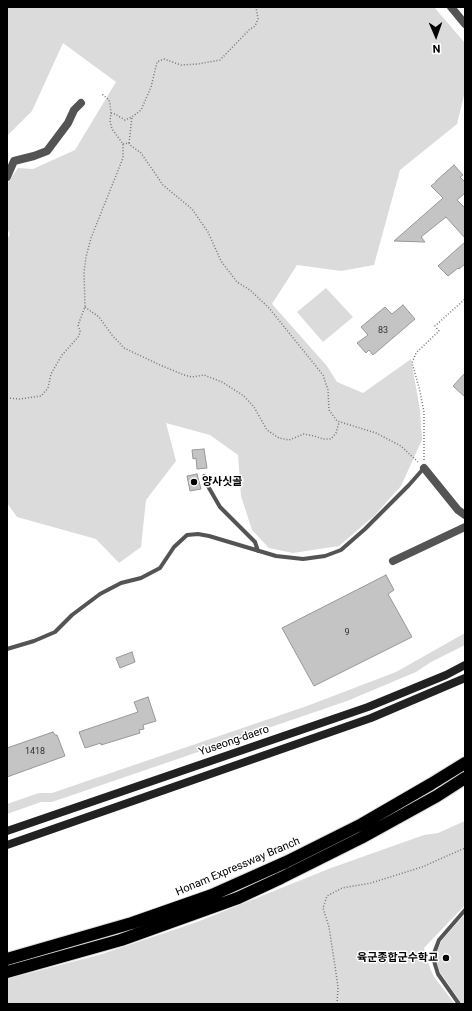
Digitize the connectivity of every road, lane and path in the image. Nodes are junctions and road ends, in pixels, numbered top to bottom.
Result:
1 (256, 7) edge
2 (451, 7) edge
3 (465, 24) edge
4 (102, 94) dead end
5 (81, 103) dead end
6 (111, 113) junction
7 (132, 117) junction
8 (129, 143) junction
9 (123, 144) junction
10 (7, 177) edge
11 (465, 299) edge
12 (85, 307) junction
13 (7, 398) edge
14 (339, 422) junction
15 (424, 468) junction
16 (204, 476) dead end
17 (465, 515) edge
18 (465, 527) edge
19 (258, 551) junction
20 (393, 561) dead end
21 (7, 649) edge
22 (465, 665) edge
23 (465, 678) edge
24 (465, 763) edge
25 (465, 778) edge
26 (7, 830) edge
27 (7, 845) edge
28 (465, 848) edge
29 (465, 910) edge
30 (7, 959) edge
31 (7, 972) edge
32 (337, 1004) edge
33 (459, 1004) edge

1 - 7 path
2 - 3 street
4 - 6 path
5 - 10 street
6 - 7 path
6 - 9 path
7 - 8 path
8 - 9 path
8 - 14 path
9 - 12 path
11 - 15 path
12 - 13 path
12 - 14 path
14 - 15 path
15 - 17 street
15 - 19 lane
16 - 19 lane
18 - 20 street
19 - 21 lane
22 - 26 main road, Yuseong-daero
23 - 27 main road, Yuseong-daero
24 - 30 highway, Honam Expressway Branch
25 - 31 highway
28 - 32 path
29 - 33 lane

